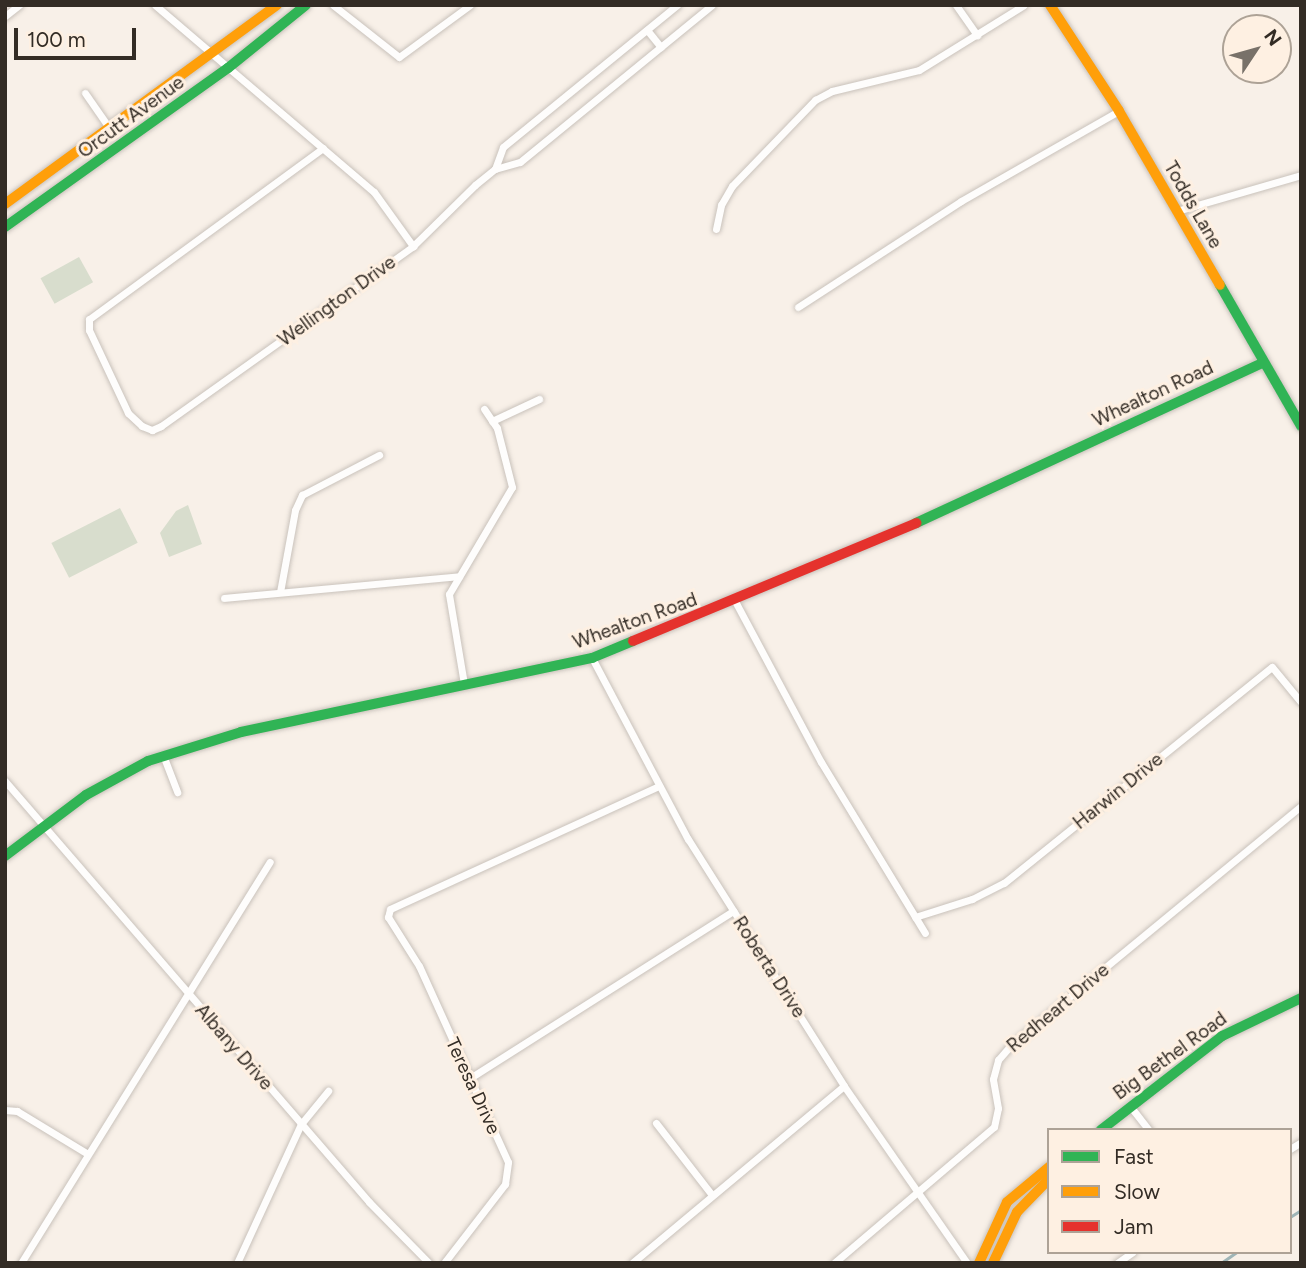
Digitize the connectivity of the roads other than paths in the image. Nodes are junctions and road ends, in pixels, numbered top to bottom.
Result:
1 (19, 5) edge
2 (155, 5) edge
3 (277, 5) edge
4 (306, 5) edge
5 (333, 5) edge
6 (470, 5) edge
7 (677, 5) edge
8 (712, 5) edge
9 (956, 5) edge
10 (1024, 5) edge
11 (1050, 5) edge
12 (5, 16) edge
13 (647, 30) junction
14 (977, 35) junction
15 (661, 47) junction
16 (214, 55) junction
17 (228, 68) junction
18 (85, 93) dead end
19 (1119, 111) junction
20 (110, 129) junction
21 (323, 148) junction
22 (495, 169) junction
23 (1301, 175) edge
24 (5, 204) edge
25 (1177, 211) junction
26 (5, 227) edge
27 (716, 229) dead end
28 (413, 246) junction
29 (798, 307) dead end
30 (1264, 362) junction
31 (539, 399) dead end
32 (484, 409) dead end
33 (492, 421) junction
34 (1301, 426) edge
35 (379, 455) dead end
36 (458, 576) junction
37 (279, 592) junction
38 (223, 598) dead end
39 (736, 603) junction
40 (592, 657) junction
41 (464, 684) junction
42 (1301, 702) edge
43 (163, 755) junction
44 (5, 781) edge
45 (659, 786) junction
46 (177, 792) dead end
47 (1301, 806) edge
48 (44, 826) junction
49 (5, 856) edge
50 (270, 862) dead end
51 (733, 911) junction
52 (915, 917) junction
53 (925, 933) dead end
54 (186, 992) junction
55 (1301, 998) edge
56 (470, 1078) junction
57 (844, 1086) junction
58 (328, 1091) dead end
59 (1130, 1106) junction
60 (5, 1110) edge
61 (656, 1123) dead end
62 (301, 1124) junction
63 (1103, 1128) edge
64 (1147, 1128) edge
65 (86, 1153) junction
66 (1047, 1169) edge
67 (1047, 1181) edge
68 (917, 1194) junction
69 (712, 1195) junction
70 (21, 1263) edge
71 (237, 1263) edge
72 (429, 1263) edge
73 (444, 1263) edge
74 (632, 1263) edge
75 (834, 1263) edge
76 (967, 1263) edge
77 (979, 1263) edge
78 (993, 1263) edge

1 - 12 street
2 - 16 street
3 - 16 main road, Orcutt Avenue
4 - 17 main road, Orcutt Avenue
5 - 6 street
7 - 13 street, Wellington Drive
8 - 15 street, Wellington Drive
9 - 14 street
10 - 14 street
11 - 19 main road, Todds Lane
13 - 15 street
13 - 22 street, Wellington Drive
14 - 27 street
15 - 22 street, Wellington Drive
16 - 17 street
16 - 20 main road, Orcutt Avenue
17 - 21 street
17 - 26 main road, Orcutt Avenue
18 - 20 street
19 - 25 main road, Todds Lane
19 - 29 street
20 - 24 main road, Orcutt Avenue
21 - 28 street
21 - 28 street, Wellington Drive
22 - 28 street, Wellington Drive
23 - 25 street
25 - 30 main road, Todds Lane
30 - 34 main road, Todds Lane
30 - 39 main road, Whealton Road
31 - 33 street
32 - 33 street
33 - 36 street
35 - 37 street
36 - 37 street
36 - 41 street
37 - 38 street
39 - 40 main road, Whealton Road
39 - 52 street
40 - 41 main road, Whealton Road
40 - 45 street, Roberta Drive
41 - 43 main road, Whealton Road
42 - 52 street, Harwin Drive
43 - 46 street
43 - 48 main road, Whealton Road
44 - 48 street, Albany Drive
45 - 51 street, Roberta Drive
45 - 56 street, Teresa Drive
47 - 68 street, Redheart Drive
48 - 49 main road, Whealton Road
48 - 54 street, Albany Drive
50 - 54 street
51 - 56 street
51 - 57 street, Roberta Drive
52 - 53 street
54 - 62 street, Albany Drive
54 - 65 street
55 - 59 main road, Big Bethel Road
56 - 73 street, Teresa Drive
57 - 68 street, Roberta Drive
57 - 69 street
58 - 62 street
59 - 63 main road, Big Bethel Road
59 - 64 street
60 - 65 street
61 - 69 street
62 - 71 street
62 - 72 street, Albany Drive
65 - 70 street
66 - 77 main road
67 - 78 main road
68 - 75 street, Redheart Drive
68 - 76 street, Roberta Drive
69 - 74 street

